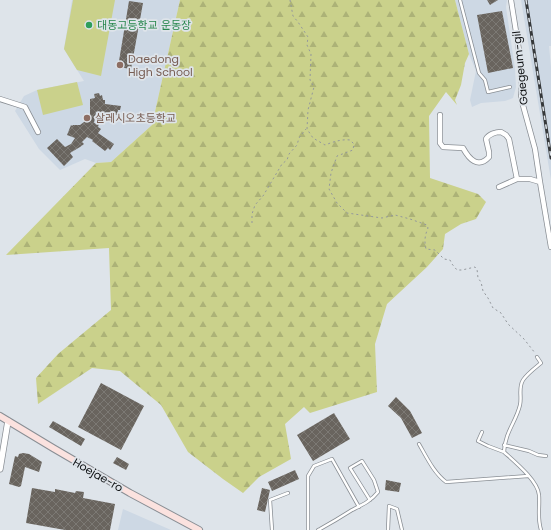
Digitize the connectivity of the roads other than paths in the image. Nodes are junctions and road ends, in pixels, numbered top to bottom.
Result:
1 (460, 0) edge
2 (511, 0) edge
3 (510, 87) dead end
4 (0, 99) edge
5 (440, 115) dead end
6 (38, 132) dead end
7 (517, 178) junction
8 (540, 182) junction
9 (499, 187) dead end
10 (551, 247) edge
11 (537, 357) road end
12 (0, 416) edge
13 (8, 421) junction
14 (482, 432) dead end
15 (419, 444) dead end
16 (504, 445) junction
17 (504, 452) junction
18 (546, 456) dead end
19 (0, 469) edge
20 (529, 476) junction
21 (288, 493) dead end
22 (370, 500) junction
23 (359, 507) junction
24 (199, 530) edge
25 (272, 530) edge
26 (308, 530) edge
27 (318, 530) edge
28 (388, 530) edge
29 (402, 530) edge
30 (541, 530) edge

1 - 3 lane
2 - 8 street, Gaegeum-gil
4 - 6 street
5 - 7 street
7 - 8 street
7 - 9 street
8 - 10 street, Gaegeum-gil
11 - 16 lane
12 - 13 main road, Hoejae-ro
13 - 19 street
13 - 24 main road, Hoejae-ro
14 - 17 lane
15 - 20 lane
16 - 17 lane
16 - 18 lane
17 - 20 lane
20 - 30 lane
21 - 25 lane
22 - 22 lane
22 - 23 lane
23 - 26 lane
23 - 27 lane
28 - 29 lane

